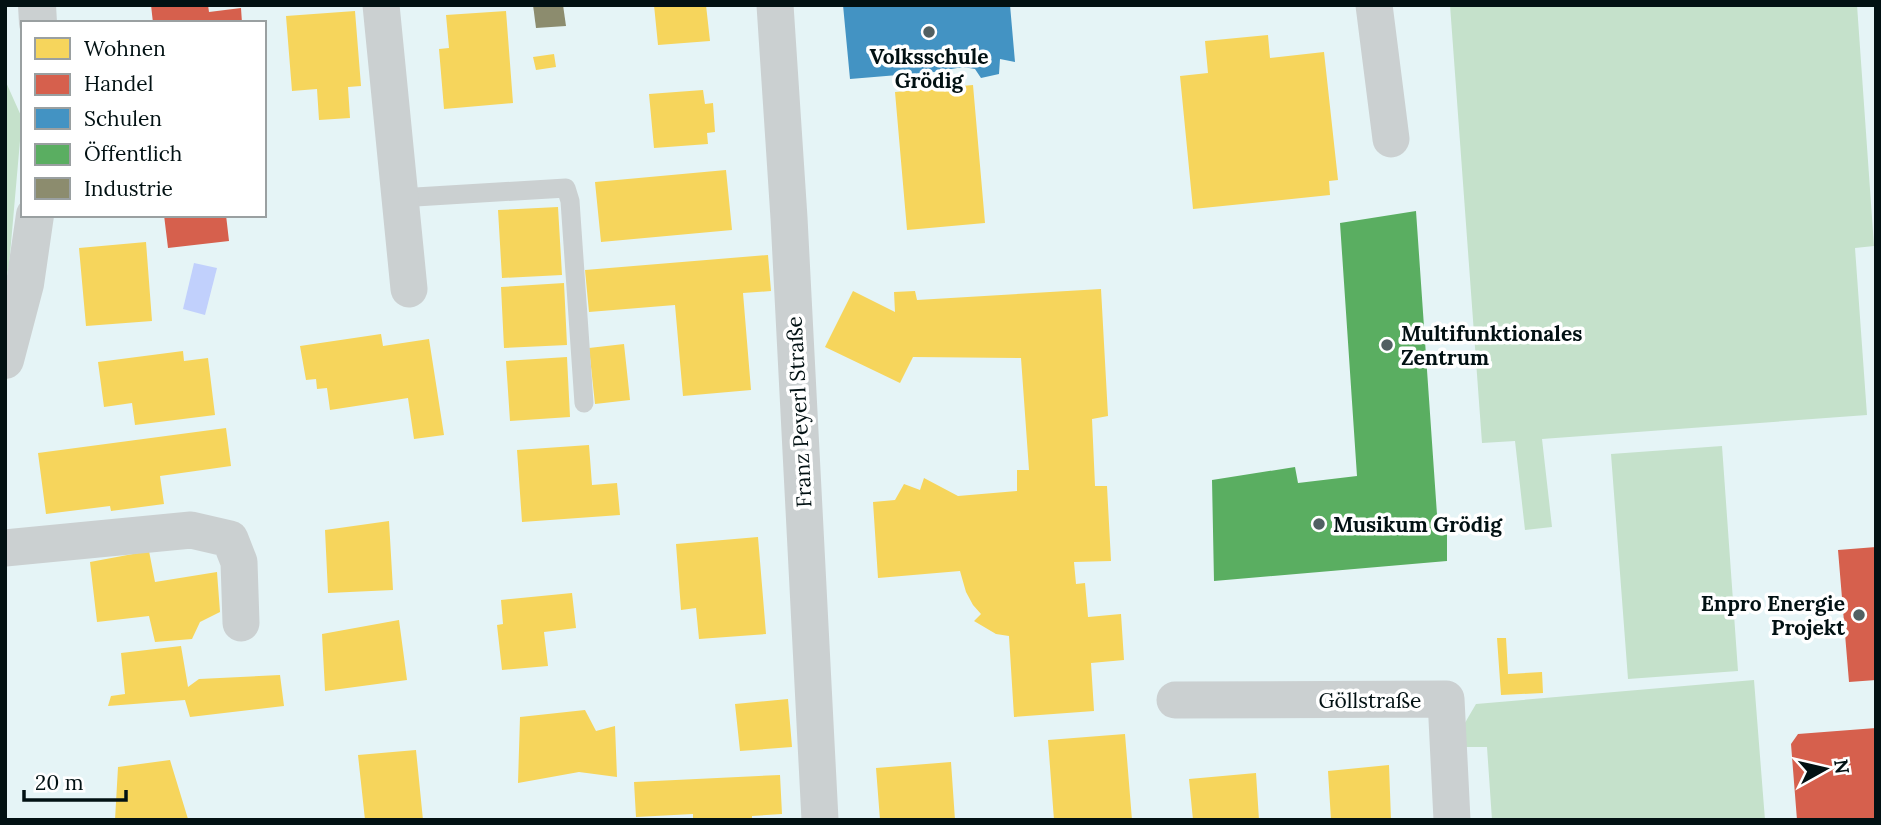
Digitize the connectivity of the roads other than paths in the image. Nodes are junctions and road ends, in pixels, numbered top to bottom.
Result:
1 (381, 5) edge
2 (775, 5) edge
3 (1374, 5) edge
4 (1391, 139) dead end
5 (399, 198) junction
6 (35, 217) edge
7 (409, 289) dead end
8 (5, 360) edge
9 (584, 403) dead end
10 (5, 548) edge
11 (241, 623) dead end
12 (1175, 700) dead end
13 (820, 820) edge
14 (1452, 820) edge

1 - 5 street
2 - 13 street, Franz Peyerl Straße
3 - 4 street
5 - 7 street
5 - 9 lane
6 - 8 main road
10 - 11 street
12 - 14 street, Göllstraße

